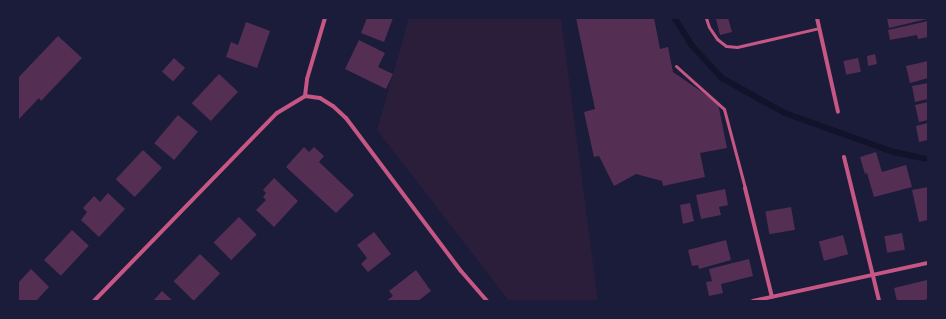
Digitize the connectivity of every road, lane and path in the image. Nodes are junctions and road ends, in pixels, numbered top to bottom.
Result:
1 (325, 18) edge
2 (706, 18) edge
3 (817, 18) edge
4 (819, 28) junction
5 (676, 66) dead end
6 (305, 96) junction
7 (838, 112) dead end
8 (844, 157) dead end
9 (745, 188) joint
10 (928, 263) edge
11 (872, 274) junction
12 (772, 297) junction
13 (94, 301) edge
14 (487, 301) edge
15 (753, 301) edge
16 (879, 301) edge

1 - 6 street
2 - 4 lane
3 - 4 street
4 - 7 street
5 - 9 lane
6 - 13 street
6 - 14 street
8 - 11 street
9 - 12 street
10 - 11 street
11 - 12 street
11 - 16 street
12 - 15 street

